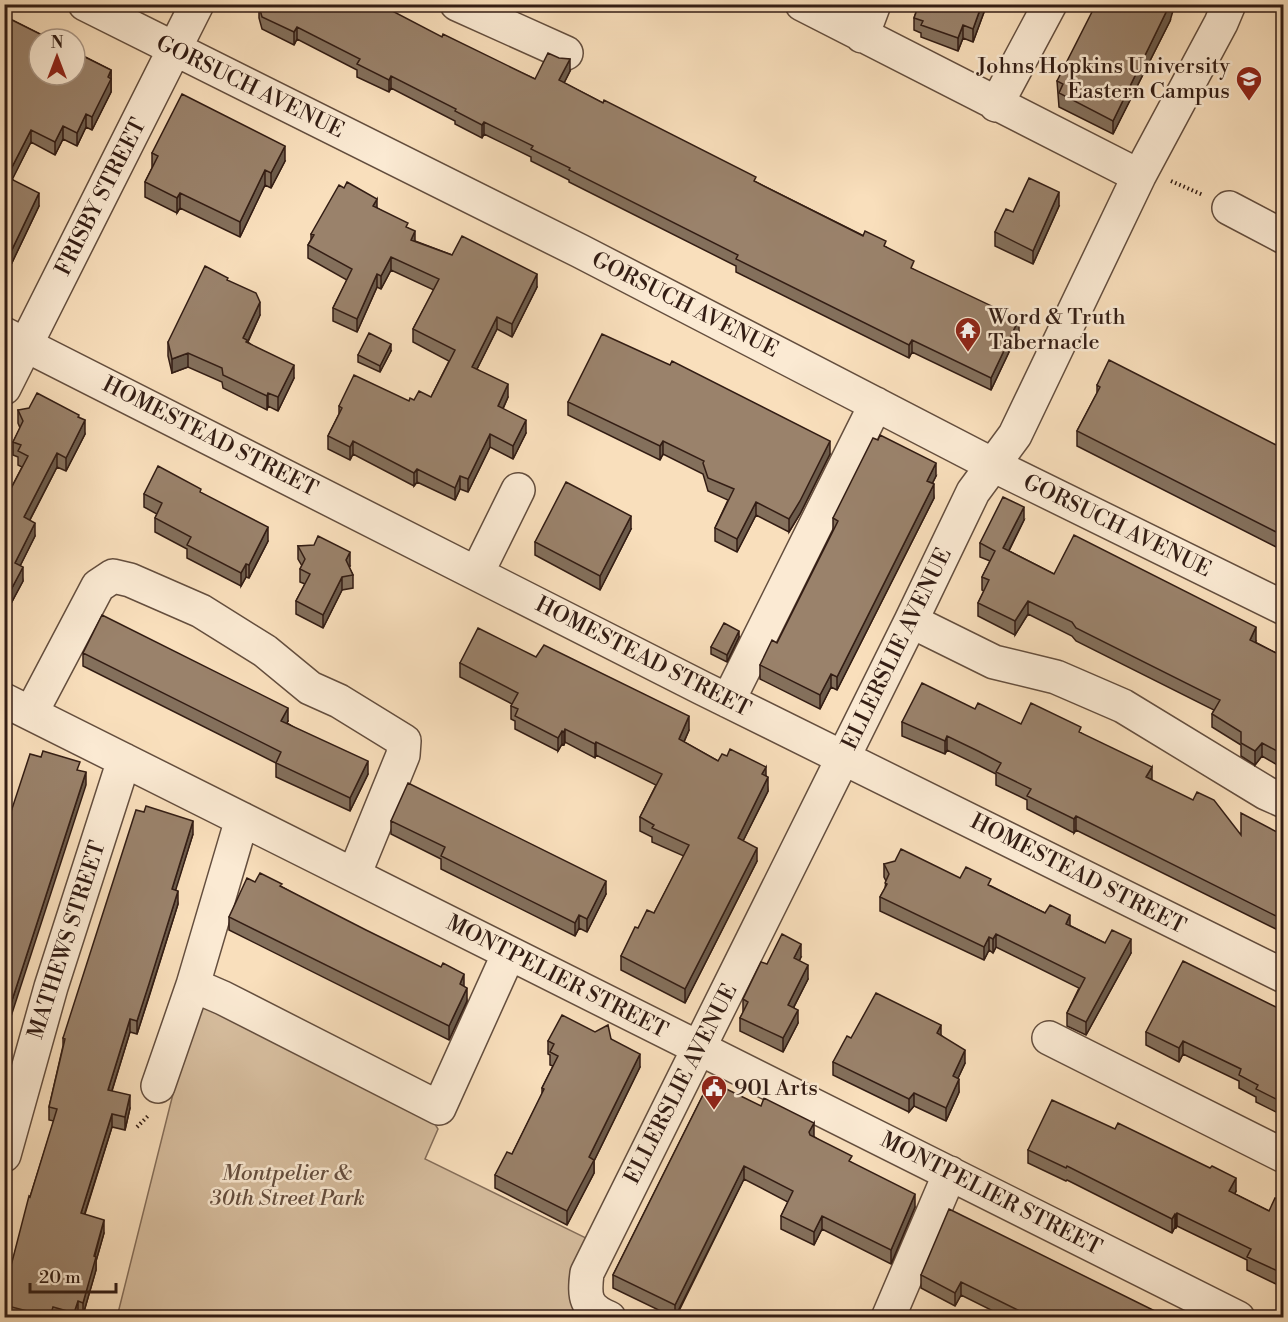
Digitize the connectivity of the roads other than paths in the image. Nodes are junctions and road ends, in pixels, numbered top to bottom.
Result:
1 (85, 4) edge
2 (197, 4) edge
3 (457, 4) edge
4 (802, 4) edge
5 (874, 4) edge
6 (1050, 4) edge
7 (1229, 4) edge
8 (862, 36) junction
9 (175, 50) junction
10 (566, 53) dead end
11 (996, 105) junction
12 (1139, 176) junction
13 (1230, 208) dead end
14 (1284, 237) edge
15 (15, 339) edge
16 (4, 388) edge
17 (876, 404) junction
18 (993, 465) junction
19 (518, 490) dead end
20 (477, 573) junction
21 (1284, 608) edge
22 (911, 621) junction
23 (728, 701) junction
24 (13, 711) edge
25 (844, 757) junction
26 (124, 760) junction
27 (1284, 801) edge
28 (242, 819) junction
29 (354, 875) junction
30 (509, 953) junction
31 (1284, 976) edge
32 (193, 985) junction
33 (1049, 1038) dead end
34 (699, 1048) junction
35 (158, 1086) dead end
36 (4, 1155) edge
37 (1284, 1156) edge
38 (950, 1173) junction
39 (1199, 1309) edge
40 (598, 1310) edge
41 (888, 1317) edge
42 (1238, 1317) edge

1 - 9 street, GORSUCH AVENUE
2 - 9 street, FRISBY STREET
3 - 10 street
4 - 8 street
5 - 8 street
6 - 11 street
7 - 12 street, ELLERSLIE AVENUE
8 - 11 street
9 - 15 street, FRISBY STREET
9 - 17 street, GORSUCH AVENUE
11 - 12 street
12 - 18 street, ELLERSLIE AVENUE
13 - 14 street
15 - 16 street, FRISBY STREET
15 - 20 street, HOMESTEAD STREET
17 - 18 street, GORSUCH AVENUE
17 - 23 street
18 - 21 street, GORSUCH AVENUE
18 - 22 street, ELLERSLIE AVENUE
19 - 20 street
20 - 23 street, HOMESTEAD STREET
22 - 25 street, ELLERSLIE AVENUE
22 - 27 street
23 - 25 street, HOMESTEAD STREET
24 - 26 street, MONTPELIER STREET
24 - 29 street
25 - 31 street, HOMESTEAD STREET
25 - 34 street, ELLERSLIE AVENUE
26 - 28 street, MONTPELIER STREET
26 - 36 street, MATHEWS STREET
28 - 29 street, MONTPELIER STREET
28 - 32 street
29 - 30 street, MONTPELIER STREET
30 - 32 street
30 - 34 street, MONTPELIER STREET
32 - 35 street
33 - 37 street
34 - 38 street, MONTPELIER STREET
34 - 40 street, ELLERSLIE AVENUE
38 - 39 street, MONTPELIER STREET
38 - 41 street
39 - 42 street, MONTPELIER STREET

